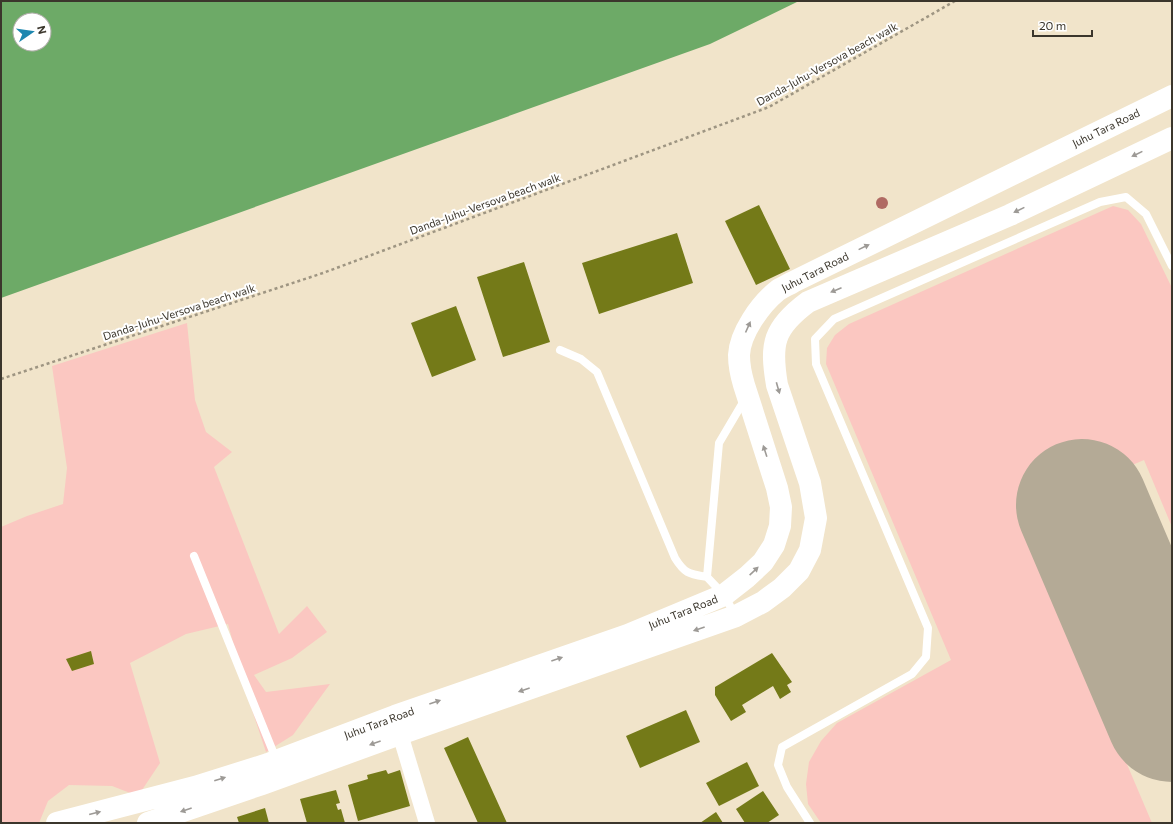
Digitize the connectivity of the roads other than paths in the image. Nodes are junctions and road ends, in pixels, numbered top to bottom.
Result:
1 (1172, 96) edge
2 (1172, 138) edge
3 (1172, 266) edge
4 (560, 350) dead end
5 (747, 395) junction
6 (194, 556) dead end
7 (707, 577) junction
8 (724, 596) junction
9 (736, 616) junction
10 (400, 734) junction
11 (277, 761) junction
12 (159, 821) edge
13 (57, 823) edge
14 (427, 823) edge
15 (810, 823) edge

5 -> 1 main road, Juhu Tara Road
2 -> 9 main road, Juhu Tara Road
3 - 15 lane
4 - 7 lane
5 - 7 lane
8 -> 5 main road, Juhu Tara Road
6 - 11 lane
7 - 8 lane
8 - 9 lane
11 -> 8 main road, Juhu Tara Road
9 -> 10 main road, Juhu Tara Road
10 -> 12 main road, Juhu Tara Road
10 - 14 street
13 -> 11 main road, Juhu Tara Road

